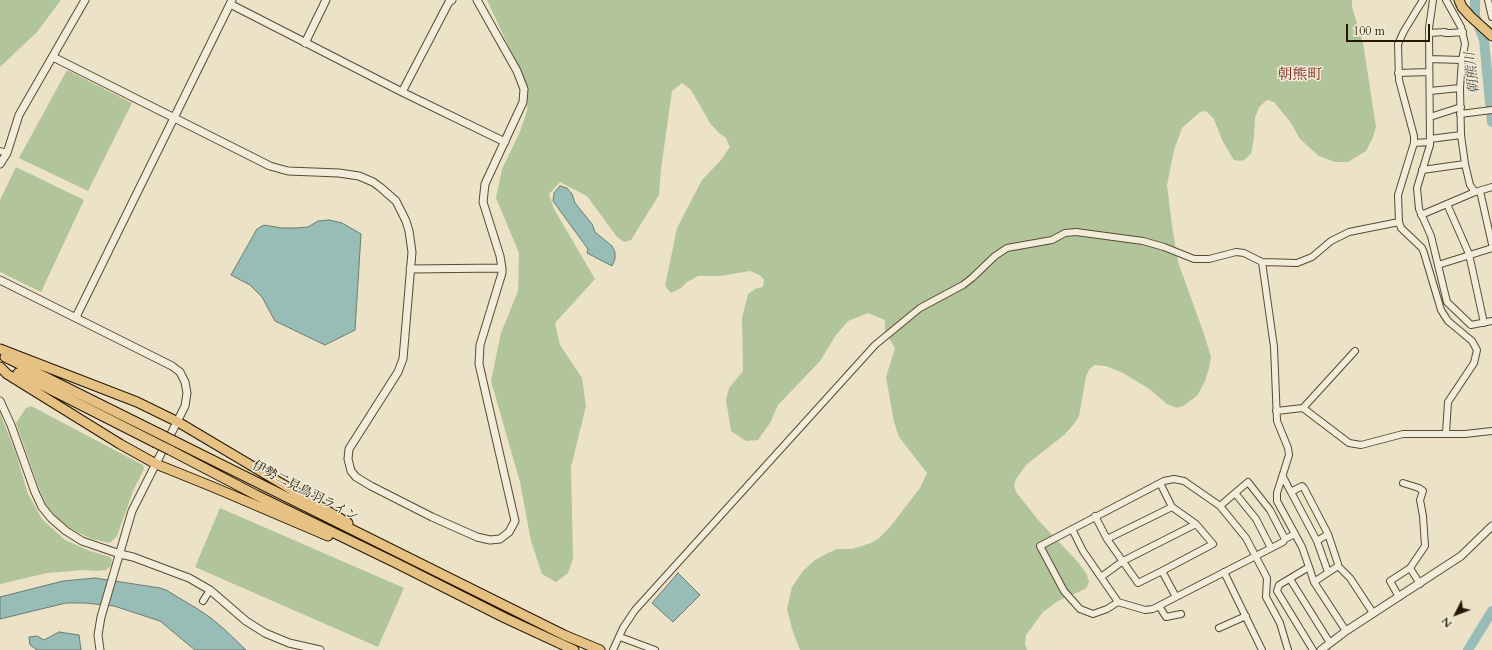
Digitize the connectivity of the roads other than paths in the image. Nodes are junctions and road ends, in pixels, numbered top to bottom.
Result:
1 (85, 0) edge
2 (326, 0) edge
3 (452, 0) edge
4 (477, 0) edge
5 (1423, 0) edge
6 (1433, 0) edge
7 (1446, 0) edge
8 (1459, 0) edge
9 (1488, 0) edge
10 (231, 2) edge
11 (1492, 16) edge
12 (1463, 32) junction
13 (1429, 33) junction
14 (1491, 35) edge
15 (305, 43) junction
16 (53, 57) junction
17 (1429, 59) junction
18 (1462, 60) junction
19 (1429, 72) junction
20 (1398, 73) junction
21 (1460, 88) junction
22 (1430, 91) junction
23 (402, 92) junction
24 (1492, 110) edge
25 (1461, 111) junction
26 (1430, 117) junction
27 (173, 118) junction
28 (1461, 135) junction
29 (1430, 141) junction
30 (505, 142) junction
31 (1414, 143) junction
32 (3, 152) edge
33 (0, 164) edge
34 (1465, 164) junction
35 (1422, 170) junction
36 (1489, 188) edge
37 (1478, 191) junction
38 (1447, 204) junction
39 (1421, 215) junction
40 (1399, 222) junction
41 (1492, 244) edge
42 (1492, 248) edge
43 (1468, 254) junction
44 (1262, 262) junction
45 (1438, 266) junction
46 (502, 268) junction
47 (410, 269) junction
48 (1430, 270) junction
49 (0, 280) edge
50 (76, 317) junction
51 (1492, 322) edge
52 (1484, 323) junction
53 (0, 349) edge
54 (1355, 351) dead end
55 (0, 354) edge
56 (0, 366) edge
57 (0, 401) edge
58 (1303, 408) junction
59 (1276, 411) junction
60 (178, 422) junction
61 (1492, 432) edge
62 (1446, 433) junction
63 (172, 445) junction
64 (156, 464) junction
65 (1283, 477) junction
66 (1403, 483) dead end
67 (1160, 484) junction
68 (1291, 492) junction
69 (1235, 494) junction
70 (1220, 506) junction
71 (1172, 507) junction
72 (1095, 516) junction
73 (1196, 524) junction
74 (1492, 526) edge
75 (1072, 529) junction
76 (1295, 534) junction
77 (1328, 534) junction
78 (365, 537) junction
79 (1107, 539) junction
80 (1285, 539) junction
81 (1317, 540) junction
82 (1271, 548) junction
83 (120, 554) junction
84 (1255, 556) junction
85 (1122, 561) junction
86 (398, 564) junction
87 (1338, 566) junction
88 (1309, 567) junction
89 (1410, 568) junction
90 (1162, 571) junction
91 (1224, 572) junction
92 (1328, 572) junction
93 (1101, 577) junction
94 (1290, 579) junction
95 (1314, 582) junction
96 (1420, 584) junction
97 (210, 590) junction
98 (1176, 597) junction
99 (1399, 597) junction
100 (203, 601) dead end
101 (1118, 602) junction
102 (1159, 606) junction
103 (1373, 613) junction
104 (1181, 614) dead end
105 (1246, 616) junction
106 (1219, 628) dead end
107 (1346, 631) junction
108 (620, 637) junction
109 (1330, 643) junction
110 (597, 649) edge
111 (100, 650) edge
112 (320, 650) edge
113 (574, 650) edge
114 (613, 650) edge
115 (655, 650) edge
116 (1262, 650) edge
117 (1288, 650) edge
118 (1313, 650) edge
119 (1321, 650) edge

1 - 16 street
2 - 15 street
3 - 23 street
4 - 30 street
5 - 20 street
6 - 13 street
7 - 12 street
8 - 14 main road
9 - 11 street
10 - 15 street
10 - 27 street
12 - 13 street
12 - 18 street
13 - 17 street
15 - 23 street
16 - 27 street
16 - 32 street
17 - 18 street
17 - 19 street
18 - 21 street
19 - 20 street
19 - 22 street
20 - 31 street
21 - 22 street
21 - 25 street
22 - 26 street
23 - 30 street
24 - 25 street
25 - 26 street
25 - 28 street
26 - 29 street
27 - 47 street
27 - 50 street
28 - 29 street
28 - 34 street
29 - 31 street
29 - 35 street
30 - 46 street
31 - 40 street
32 - 33 street
34 - 35 street
34 - 37 street
35 - 39 street
36 - 37 street
37 - 38 street
37 - 41 street
38 - 39 street
38 - 43 street
39 - 45 street
40 - 44 street
40 - 48 street
42 - 43 street
43 - 45 street
43 - 52 street
44 - 59 street
44 - 108 street
45 - 48 street
45 - 52 street
46 - 47 street
46 - 47 street
48 - 62 street
49 - 50 street
50 - 60 street
51 - 52 street
53 - 60 main road
54 - 58 street
55 - 63 main road, 伊勢二見鳥羽ライン, bridge
56 - 63 main road, 伊勢二見鳥羽ライン, bridge
56 - 64 main road
57 - 83 street
58 - 59 street
58 - 62 street
59 - 65 street
60 - 64 street
60 - 78 main road
61 - 62 street
63 - 78 main road, 伊勢二見鳥羽ライン
63 - 86 main road, 伊勢二見鳥羽ライン
64 - 83 street
64 - 86 main road
65 - 68 street
65 - 76 street
66 - 89 street
67 - 70 street
67 - 71 street
67 - 72 street
68 - 77 street
68 - 81 street
69 - 70 street
69 - 80 street
69 - 82 street
70 - 84 street
71 - 73 street
71 - 79 street
72 - 75 street
72 - 79 street
73 - 85 street
73 - 90 street
74 - 96 street
75 - 93 street
75 - 101 street
76 - 80 street
76 - 88 street
77 - 81 street
77 - 87 street
78 - 110 main road, 伊勢二見鳥羽ライン
79 - 85 street
80 - 82 street
81 - 92 street
82 - 84 street
83 - 97 street
83 - 111 street
84 - 91 street
84 - 117 street
85 - 90 street
85 - 93 street
86 - 113 main road, 伊勢二見鳥羽ライン
87 - 92 street
87 - 103 street
88 - 94 street
88 - 95 street
89 - 96 street
89 - 99 street
90 - 98 street
91 - 98 street
91 - 105 street
92 - 95 street
93 - 101 street
94 - 109 street
94 - 118 street
95 - 107 street
96 - 99 street
97 - 100 street
97 - 112 street
98 - 102 street
99 - 103 street
101 - 102 street
102 - 104 street
103 - 107 street
105 - 106 street
105 - 116 street
107 - 109 street
108 - 114 street
108 - 115 street
109 - 119 street

